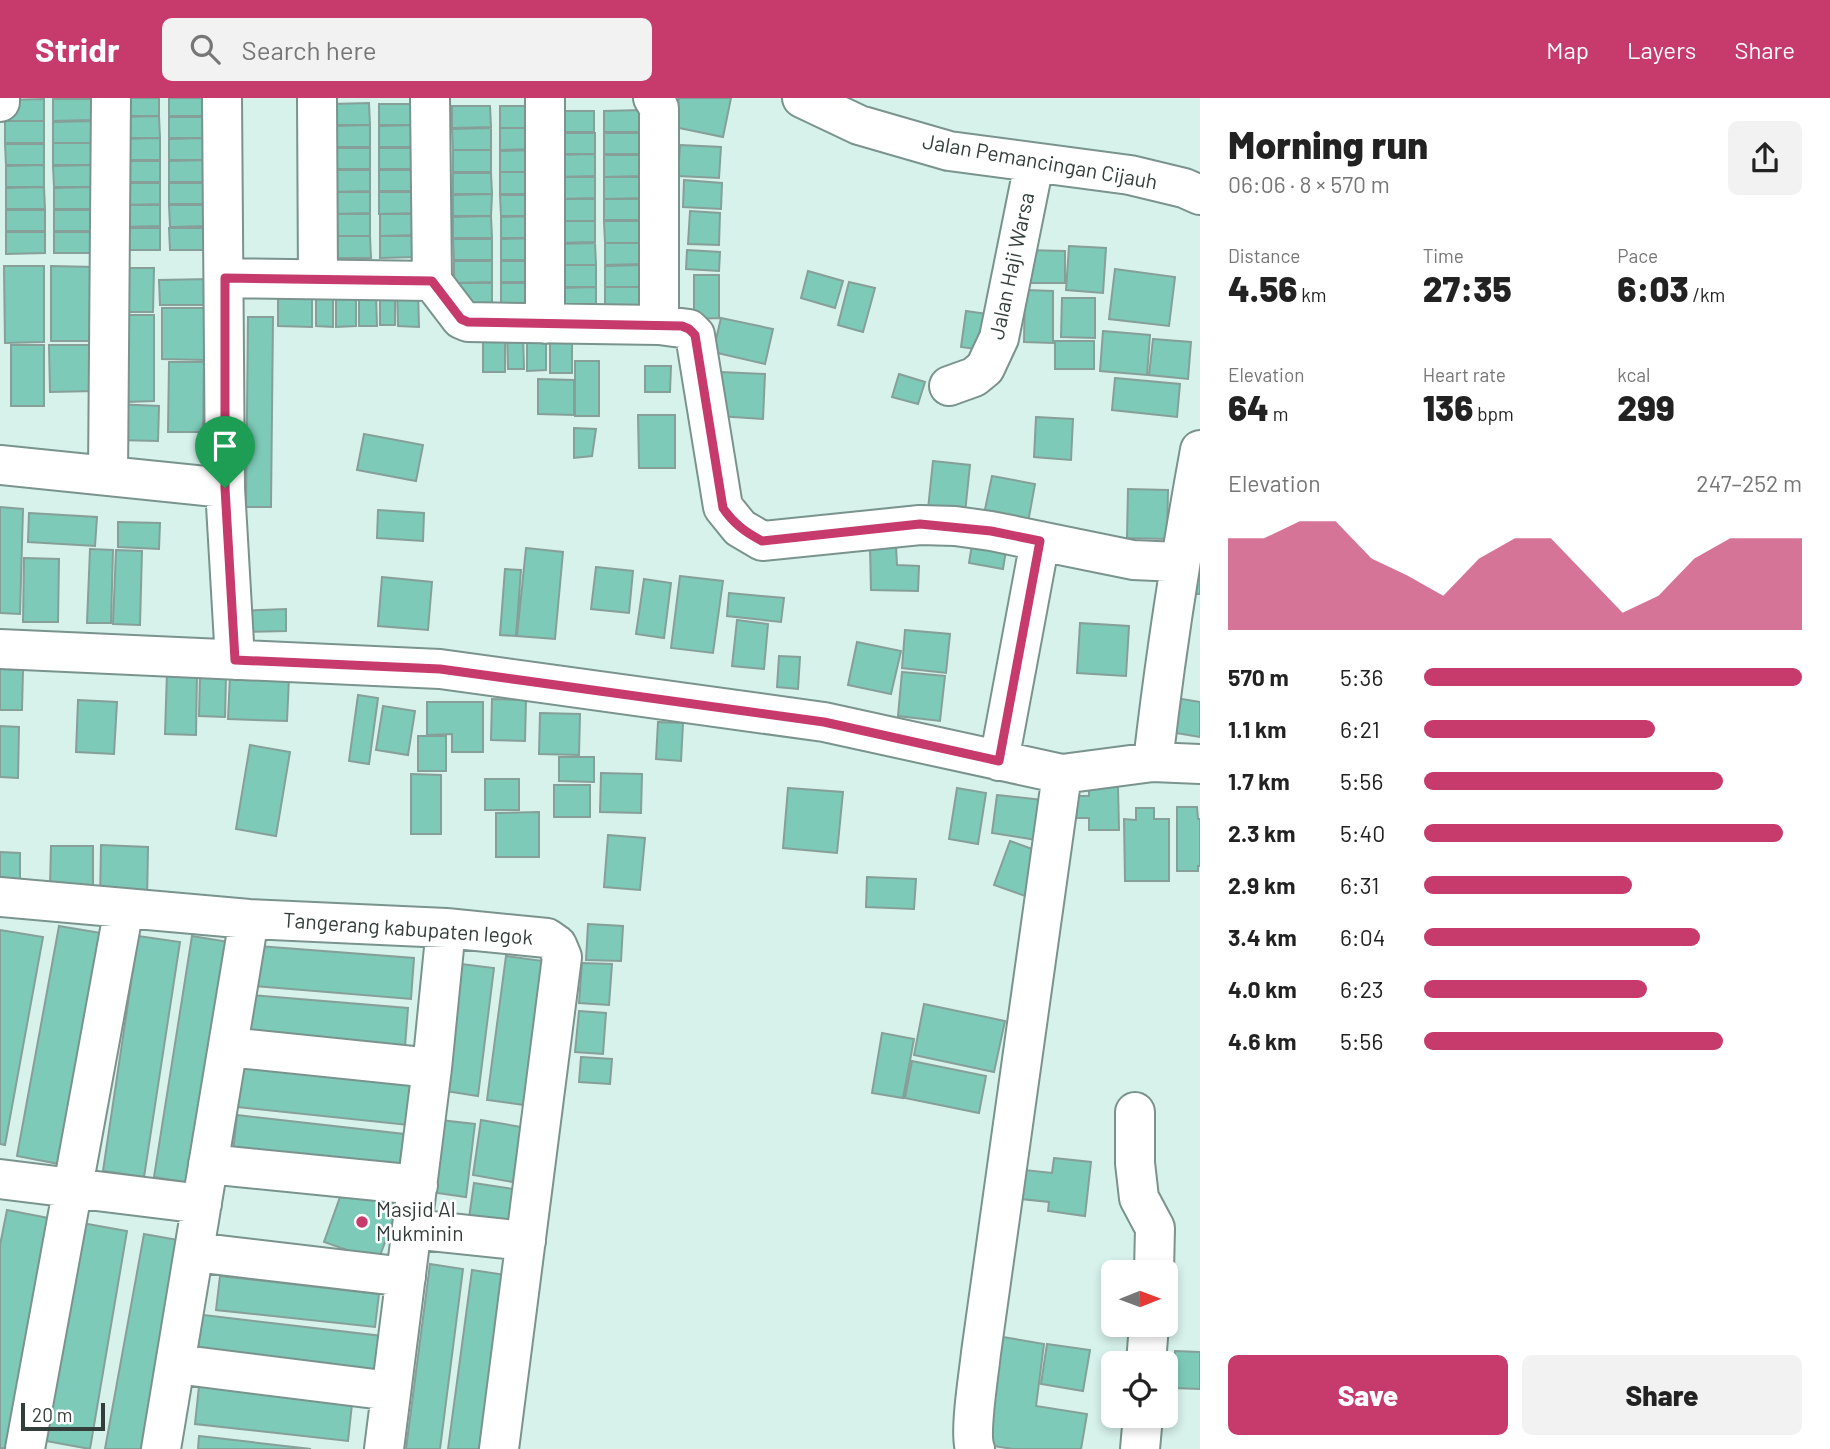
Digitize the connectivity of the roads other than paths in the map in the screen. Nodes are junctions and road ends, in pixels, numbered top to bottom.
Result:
1 (111, 98) edge
2 (222, 98) edge
3 (317, 98) edge
4 (430, 98) edge
5 (545, 98) edge
6 (653, 98) edge
7 (802, 98) edge
8 (1034, 164) junction
9 (1200, 195) edge
10 (225, 278) junction
11 (318, 279) junction
12 (432, 281) junction
13 (545, 324) junction
14 (659, 325) junction
15 (949, 386) dead end
16 (1200, 450) edge
17 (0, 465) edge
18 (108, 476) junction
19 (225, 488) junction
20 (1040, 541) junction
21 (1179, 562) junction
22 (0, 649) edge
23 (235, 660) junction
24 (999, 761) junction
25 (1153, 762) junction
26 (1200, 764) edge
27 (1062, 774) junction
28 (0, 897) edge
29 (124, 908) junction
30 (249, 919) junction
31 (446, 928) junction
32 (228, 1047) junction
33 (432, 1068) junction
34 (1135, 1112) dead end
35 (208, 1164) junction
36 (0, 1179) edge
37 (418, 1185) junction
38 (73, 1188) junction
39 (202, 1204) junction
40 (412, 1228) junction
41 (526, 1241) junction
42 (194, 1252) junction
43 (1154, 1260) edge
44 (406, 1277) junction
45 (176, 1364) junction
46 (391, 1391) junction
47 (1142, 1428) edge
48 (25, 1449) edge
49 (161, 1449) edge
50 (384, 1449) edge
51 (499, 1449) edge
52 (975, 1449) edge
53 (1140, 1449) edge

1 - 18 street
2 - 10 street
3 - 11 street
4 - 12 street
5 - 13 street
6 - 14 street
7 - 8 street, Jalan Pemancingan Cijauh
8 - 9 street, Jalan Pemancingan Cijauh
8 - 15 street, Jalan Haji Warsa
10 - 11 street
10 - 19 street
11 - 12 street
12 - 13 street
13 - 14 street
14 - 20 street
16 - 21 street
17 - 18 street
18 - 19 street
19 - 23 street
20 - 21 street
20 - 24 street
21 - 25 street
22 - 23 street
23 - 24 street
24 - 27 street
25 - 26 street
25 - 27 street
27 - 52 street
28 - 29 street, Tangerang kabupaten legok
29 - 30 street, Tangerang kabupaten legok
29 - 38 street
30 - 31 street, Tangerang kabupaten legok
30 - 32 street
31 - 33 street
31 - 41 street, Tangerang kabupaten legok
32 - 33 street
32 - 35 street
33 - 37 street
34 - 43 street
35 - 37 street
35 - 39 street
36 - 38 street
37 - 40 street
38 - 39 street
38 - 48 street
39 - 42 street
40 - 41 street
40 - 44 street
41 - 51 street, Tangerang kabupaten legok
42 - 44 street
42 - 45 street
44 - 46 street
45 - 46 street
45 - 49 street
46 - 50 street
47 - 53 street

